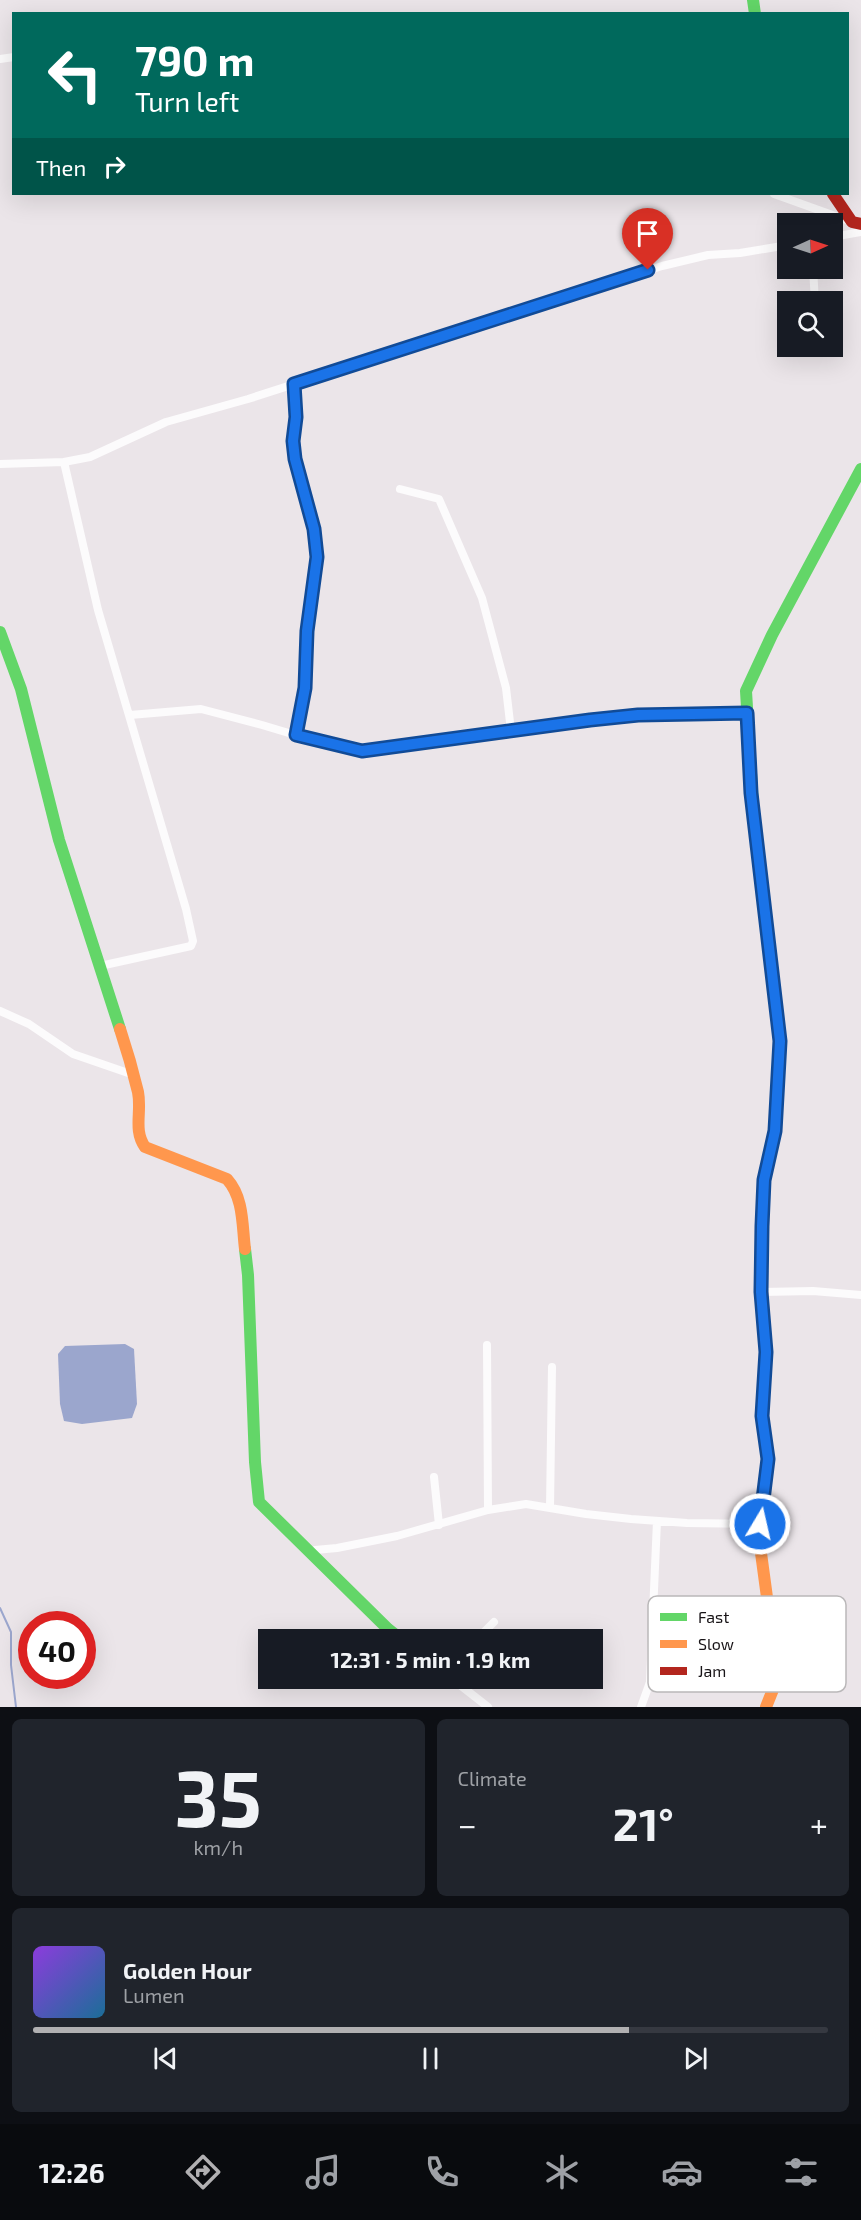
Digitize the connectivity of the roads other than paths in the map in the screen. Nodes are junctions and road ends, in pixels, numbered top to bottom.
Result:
1 (777, 195) edge
2 (834, 195) edge
3 (857, 223) edge
4 (861, 232) edge
5 (843, 235) edge
6 (777, 247) edge
7 (294, 384) junction
8 (64, 462) junction
9 (0, 464) edge
10 (861, 469) edge
11 (400, 489) dead end
12 (0, 632) edge
13 (747, 713) junction
14 (130, 715) junction
15 (511, 731) junction
16 (296, 735) junction
17 (100, 966) junction
18 (0, 1011) edge
19 (131, 1074) junction
20 (761, 1292) junction
21 (861, 1295) edge
22 (487, 1345) dead end
23 (552, 1367) dead end
24 (434, 1477) dead end
25 (550, 1508) junction
26 (488, 1510) junction
27 (657, 1521) junction
28 (760, 1524) junction
29 (439, 1525) junction
30 (309, 1552) junction
31 (654, 1596) edge
32 (767, 1596) edge
33 (494, 1622) dead end
34 (388, 1629) edge
35 (487, 1629) edge
36 (648, 1688) edge
37 (471, 1689) edge
38 (772, 1692) edge
39 (488, 1707) edge
40 (642, 1707) edge
41 (766, 1707) edge

1 - 3 street
2 - 3 street
4 - 5 street
6 - 7 street
7 - 8 street
7 - 16 street
8 - 9 street
8 - 14 street
10 - 13 street
11 - 15 street
12 - 17 street
13 - 15 street
13 - 20 street
14 - 16 street
14 - 17 street
15 - 16 street
17 - 19 street
18 - 19 street
19 - 30 street
20 - 21 street
20 - 28 street
22 - 26 street
23 - 25 street
24 - 29 street
25 - 26 street
25 - 27 street
26 - 29 street
27 - 28 street
27 - 31 street
28 - 32 street
29 - 30 street
30 - 34 street
33 - 35 street
36 - 40 street
37 - 39 street
38 - 41 street

